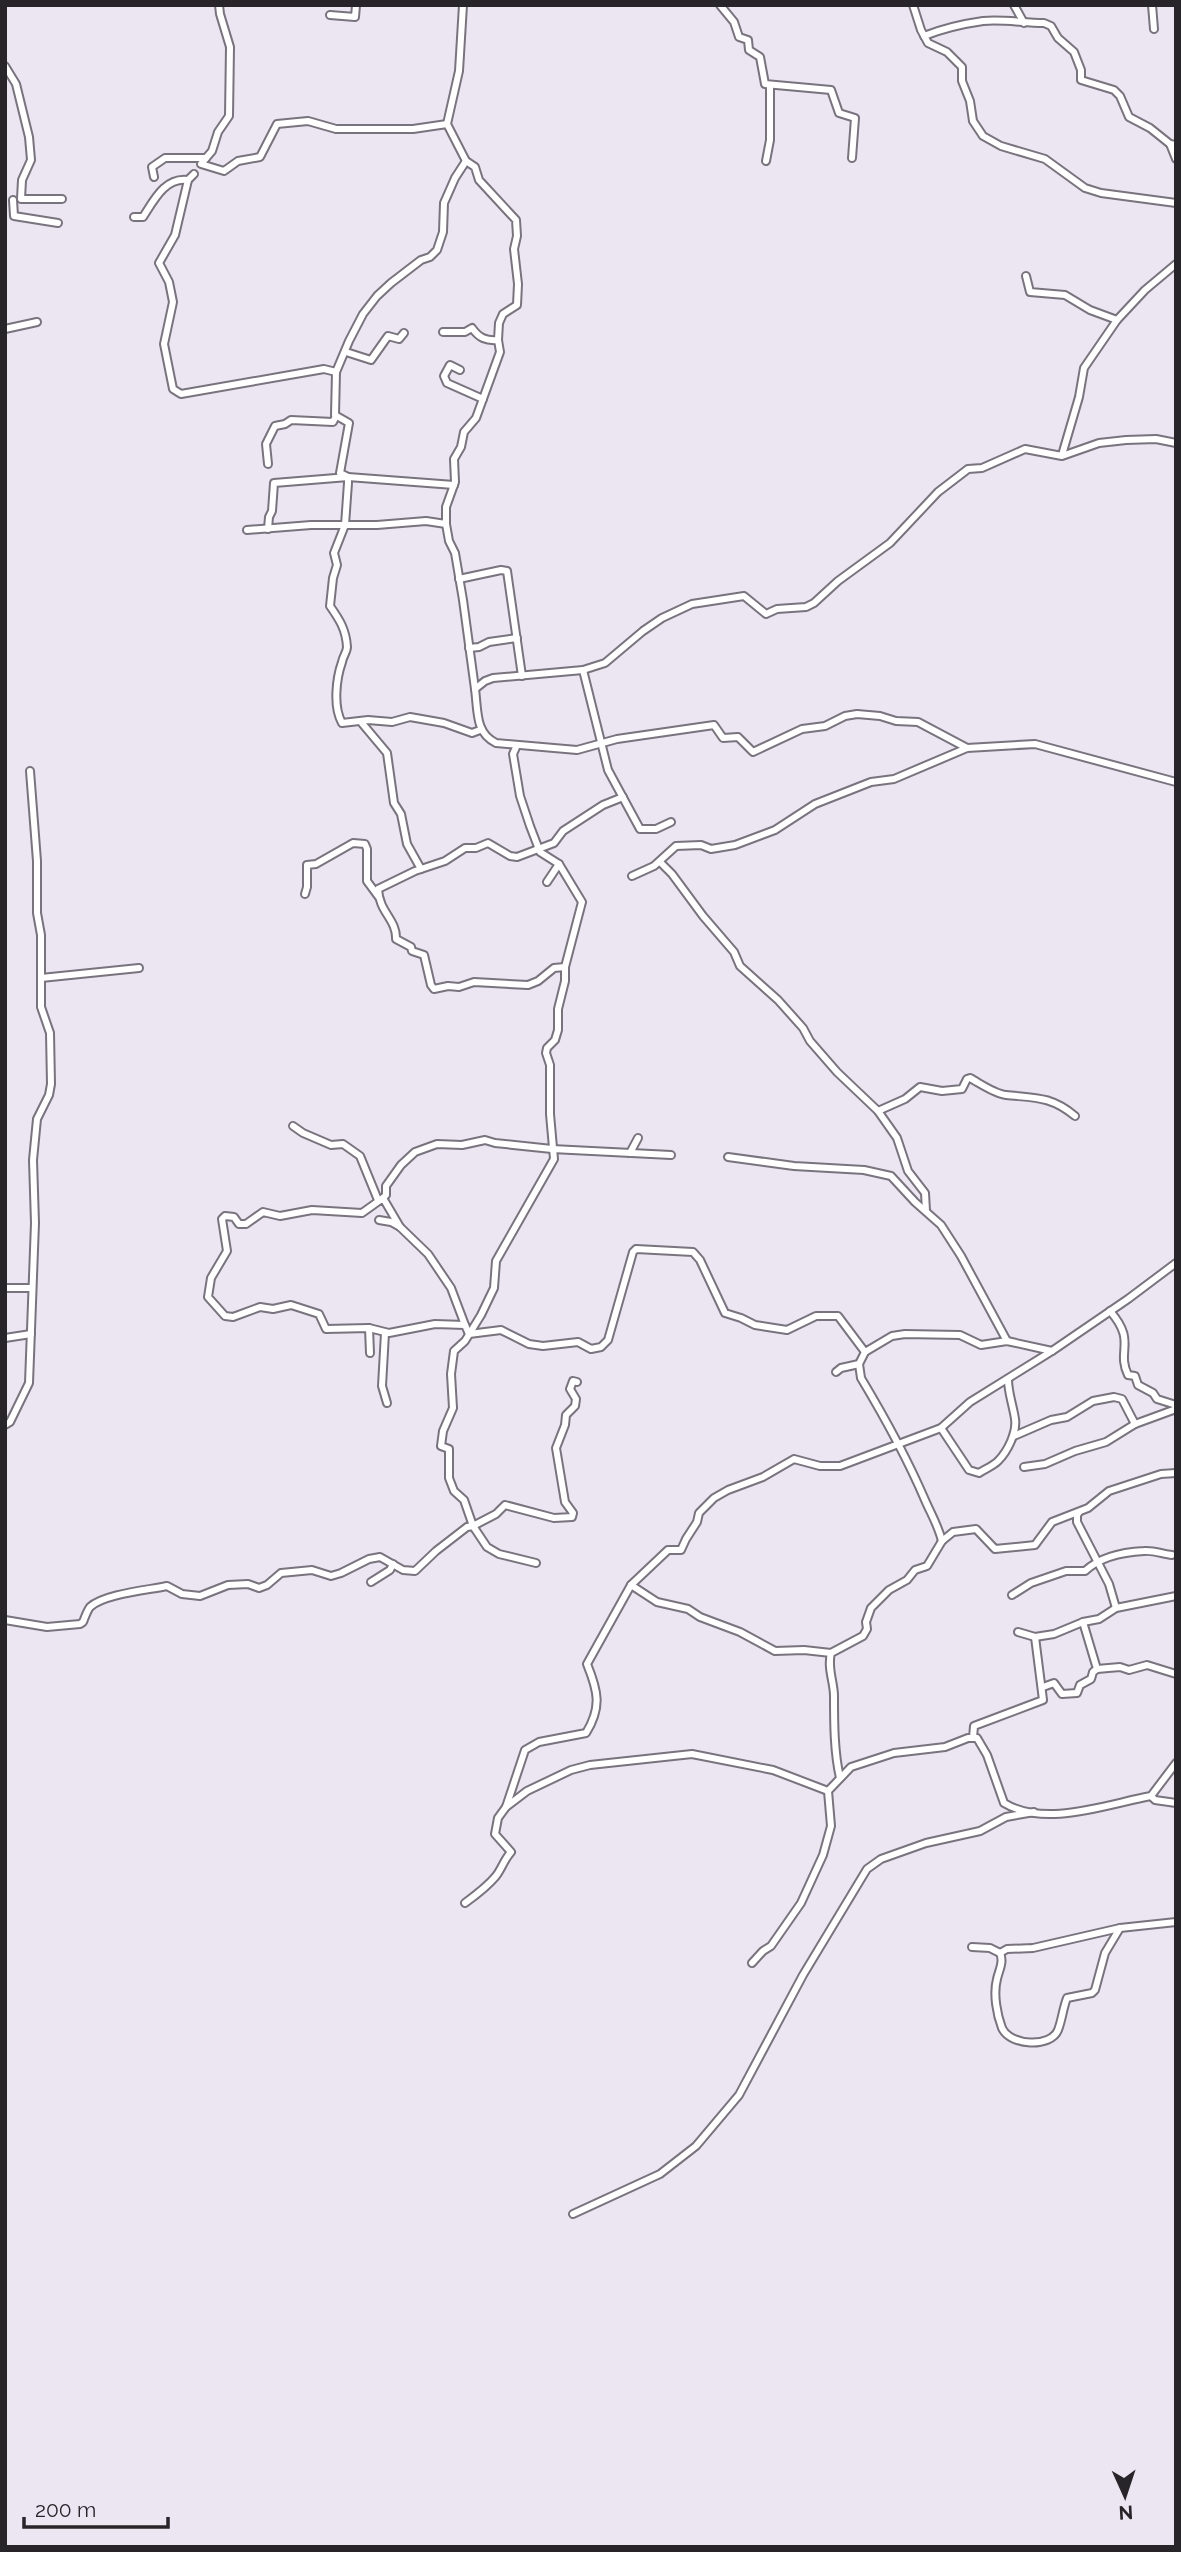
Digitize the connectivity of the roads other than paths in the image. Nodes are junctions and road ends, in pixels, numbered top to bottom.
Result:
1 (219, 5) edge
2 (356, 5) edge
3 (463, 5) edge
4 (720, 5) edge
5 (913, 5) edge
6 (1014, 5) edge
7 (1152, 5) edge
8 (330, 15) dead end
9 (1024, 23) junction
10 (1154, 29) dead end
11 (924, 36) junction
12 (5, 66) edge
13 (770, 85) junction
14 (447, 124) junction
15 (1173, 144) edge
16 (206, 158) junction
17 (852, 158) dead end
18 (1176, 159) edge
19 (466, 161) junction
20 (766, 161) dead end
21 (194, 174) dead end
22 (154, 177) dead end
23 (188, 180) junction
24 (21, 199) junction
25 (62, 199) dead end
26 (9, 200) edge
27 (1176, 204) edge
28 (134, 217) dead end
29 (58, 223) dead end
30 (1176, 264) edge
31 (1026, 276) dead end
32 (1117, 320) junction
33 (37, 322) dead end
34 (5, 329) edge
35 (443, 331) dead end
36 (404, 333) dead end
37 (498, 340) junction
38 (346, 352) junction
39 (460, 370) dead end
40 (337, 372) junction
41 (484, 399) junction
42 (336, 416) junction
43 (1176, 443) edge
44 (1062, 456) junction
45 (268, 464) dead end
46 (348, 477) junction
47 (454, 485) junction
48 (446, 524) junction
49 (345, 525) junction
50 (268, 529) junction
51 (247, 530) dead end
52 (459, 579) junction
53 (517, 638) junction
54 (469, 648) junction
55 (583, 670) junction
56 (522, 676) junction
57 (475, 690) junction
58 (361, 722) junction
59 (480, 730) junction
60 (602, 744) junction
61 (517, 745) junction
62 (967, 748) junction
63 (30, 771) dead end
64 (1176, 782) edge
65 (623, 797) junction
66 (671, 822) dead end
67 (538, 849) junction
68 (660, 862) junction
69 (559, 864) junction
70 (421, 869) junction
71 (632, 876) dead end
72 (547, 882) dead end
73 (305, 894) dead end
74 (378, 896) junction
75 (565, 967) junction
76 (139, 968) dead end
77 (41, 978) junction
78 (878, 1111) junction
79 (1075, 1116) dead end
80 (293, 1126) dead end
81 (638, 1138) dead end
82 (552, 1149) junction
83 (630, 1153) junction
84 (671, 1155) dead end
85 (728, 1157) dead end
86 (381, 1199) junction
87 (926, 1211) junction
88 (379, 1220) dead end
89 (400, 1227) junction
90 (1176, 1262) edge
91 (5, 1288) edge
92 (32, 1288) junction
93 (1110, 1311) junction
94 (465, 1325) junction
95 (369, 1328) junction
96 (385, 1333) junction
97 (31, 1334) junction
98 (469, 1334) junction
99 (5, 1338) edge
100 (1007, 1341) junction
101 (1052, 1351) junction
102 (865, 1352) junction
103 (370, 1353) dead end
104 (859, 1364) junction
105 (836, 1372) dead end
106 (1007, 1379) junction
107 (577, 1381) dead end
108 (387, 1403) dead end
109 (1176, 1407) edge
110 (1135, 1424) junction
111 (5, 1425) edge
112 (941, 1428) junction
113 (1014, 1436) junction
114 (898, 1445) junction
115 (1024, 1466) dead end
116 (1176, 1473) edge
117 (1081, 1511) junction
118 (473, 1526) junction
119 (942, 1541) junction
120 (1172, 1555) dead end
121 (1097, 1562) junction
122 (393, 1563) junction
123 (536, 1563) dead end
124 (371, 1582) dead end
125 (631, 1585) junction
126 (1012, 1595) dead end
127 (1176, 1596) edge
128 (1116, 1608) junction
129 (5, 1620) edge
130 (1083, 1622) junction
131 (1018, 1632) dead end
132 (1035, 1637) junction
133 (831, 1653) junction
134 (1097, 1669) junction
135 (1176, 1675) edge
136 (1042, 1687) junction
137 (973, 1738) junction
138 (1176, 1763) edge
139 (840, 1778) junction
140 (828, 1791) junction
141 (1151, 1796) junction
142 (1176, 1803) edge
143 (506, 1807) junction
144 (1034, 1812) junction
145 (465, 1903) dead end
146 (1176, 1922) edge
147 (1120, 1928) junction
148 (972, 1947) dead end
149 (1000, 1953) junction
150 (752, 1964) dead end
151 (573, 2214) dead end

1 - 16 street
2 - 8 street
3 - 14 street
4 - 13 street
5 - 11 street
6 - 9 street
7 - 10 street
9 - 11 street
9 - 15 street
11 - 27 street
12 - 24 street
13 - 17 street
13 - 20 street
14 - 16 street
14 - 19 street
15 - 18 street
16 - 22 street
19 - 37 street
19 - 38 street
21 - 23 street
23 - 28 street
23 - 40 street
24 - 25 street
24 - 26 street
26 - 29 street
30 - 32 street
31 - 32 street
32 - 44 street
33 - 34 street
35 - 37 street
36 - 38 street
37 - 41 street
38 - 40 street
39 - 41 street
40 - 42 street
41 - 47 street
42 - 45 street
42 - 46 street
43 - 44 street
44 - 55 street
46 - 47 street
46 - 49 street
46 - 50 street
47 - 48 street
48 - 49 street
48 - 52 street
49 - 50 street
49 - 58 street
50 - 51 street
52 - 53 street
52 - 54 street
53 - 54 street
53 - 56 street
54 - 57 street
55 - 56 street
55 - 60 street
56 - 57 street
57 - 59 street
58 - 59 street
58 - 70 street
59 - 61 street
60 - 61 street
60 - 62 street
60 - 65 street
61 - 67 street
62 - 64 street
62 - 68 street
63 - 77 street
65 - 66 street
65 - 67 street
67 - 69 street
67 - 70 street
68 - 71 street
68 - 78 street
69 - 72 street
69 - 75 street
70 - 74 street
73 - 74 street
74 - 75 street
75 - 82 street
76 - 77 street
77 - 92 street
78 - 79 street
78 - 87 street
80 - 86 street
81 - 83 street
82 - 83 street
82 - 86 street
82 - 98 street
83 - 84 street
85 - 87 street
86 - 89 street
86 - 95 street
87 - 100 street
88 - 89 street
89 - 94 street
90 - 93 street
91 - 92 street
92 - 97 street
93 - 101 street
93 - 109 street
94 - 96 street
94 - 98 street
95 - 96 street
95 - 103 street
96 - 108 street
97 - 99 street
97 - 111 street
98 - 102 street
98 - 118 street
100 - 101 street
100 - 102 street
101 - 106 street
102 - 104 street
104 - 105 street
104 - 114 street
106 - 112 street
106 - 113 street
107 - 118 street
109 - 110 street
110 - 113 street
110 - 115 street
112 - 113 street
112 - 114 street
114 - 119 street
114 - 125 street
116 - 117 street
117 - 119 street
117 - 121 street
118 - 122 street
118 - 123 street
119 - 133 street
120 - 121 street
121 - 126 street
121 - 128 street
122 - 124 street
122 - 129 street
125 - 133 street
125 - 143 street
127 - 128 street
128 - 130 street
130 - 132 street
130 - 134 street
131 - 132 street
132 - 136 street
133 - 139 street
134 - 135 street
134 - 136 street
136 - 137 street
137 - 139 street
137 - 144 street
138 - 141 street
139 - 140 street
140 - 143 street
140 - 150 street
141 - 142 street
141 - 144 street
143 - 145 street
144 - 151 street
146 - 147 street
147 - 149 street
147 - 149 street
148 - 149 street

